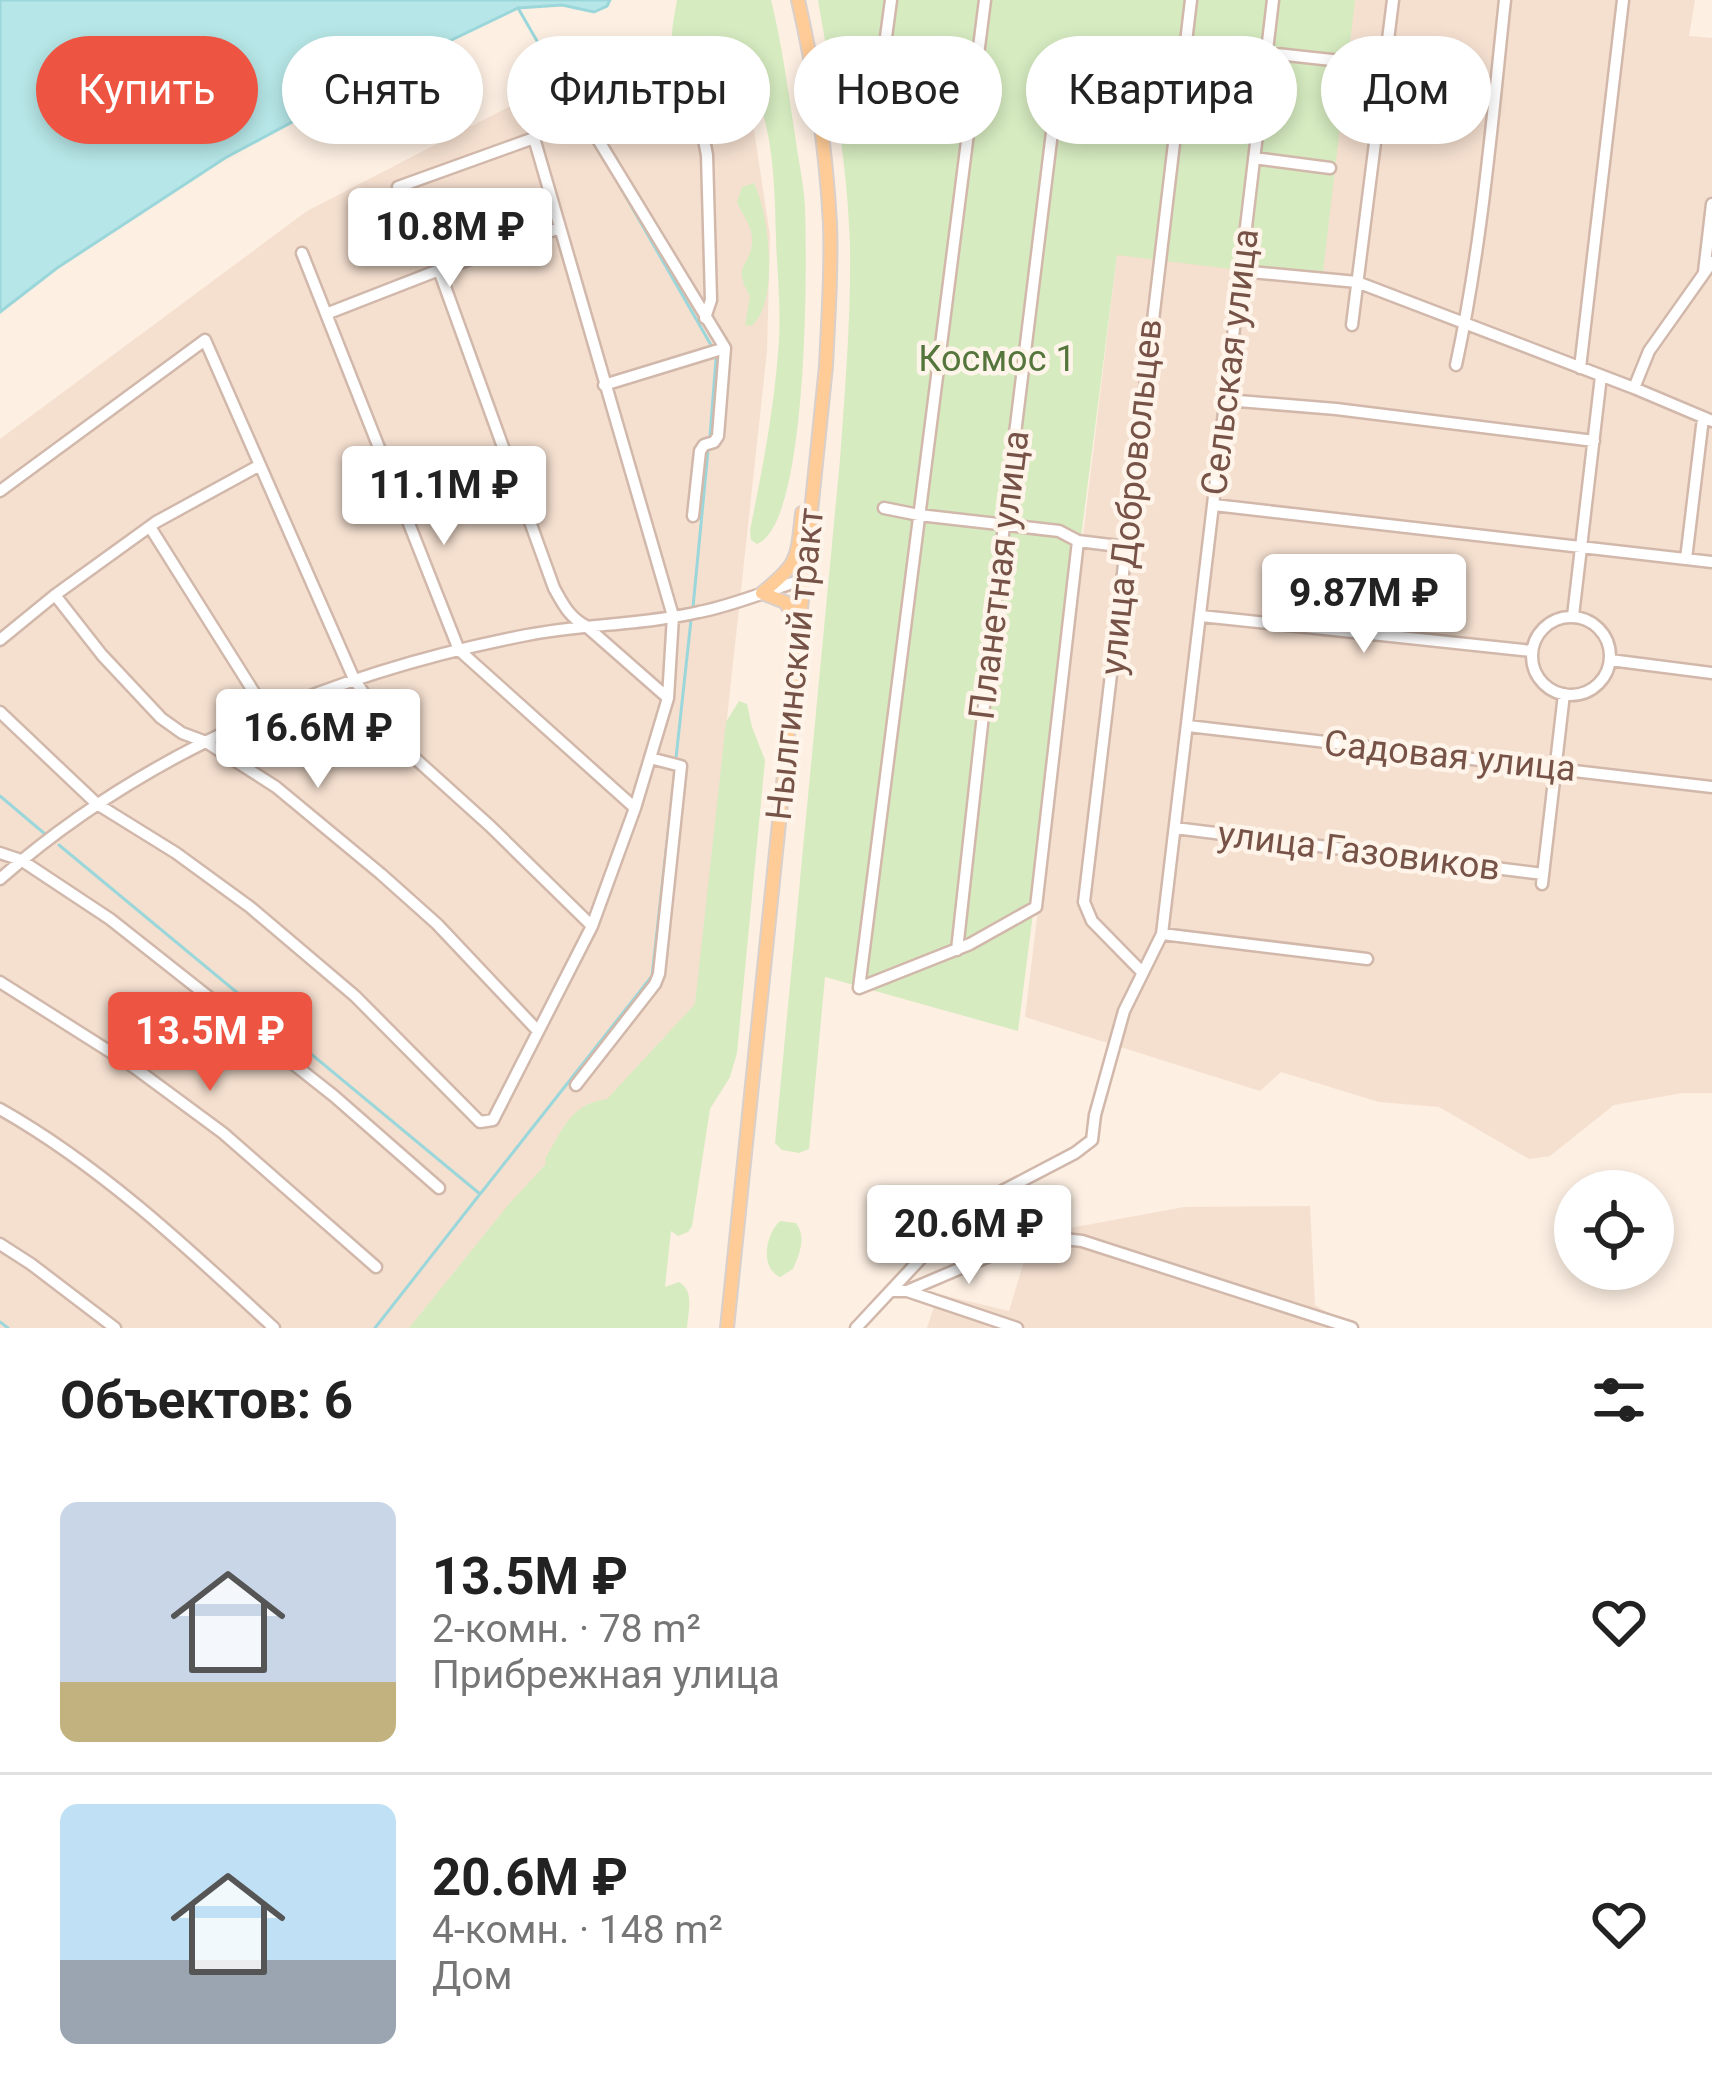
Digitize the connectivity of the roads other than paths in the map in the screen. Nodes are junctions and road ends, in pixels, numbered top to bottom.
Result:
1 (798, 0) edge
2 (891, 0) edge
3 (986, 0) edge
4 (1191, 0) edge
5 (1274, 0) edge
6 (1393, 0) edge
7 (1505, 0) edge
8 (1623, 0) edge
9 (886, 36) edge
10 (1269, 36) edge
11 (601, 144) edge
12 (705, 144) edge
13 (1050, 144) edge
14 (1256, 144) edge
15 (1254, 158) junction
16 (1330, 168) dead end
17 (398, 188) dead end
18 (1712, 204) edge
19 (560, 228) junction
20 (302, 253) dead end
21 (1712, 262) edge
22 (439, 270) junction
23 (1240, 271) junction
24 (1703, 273) junction
25 (1357, 282) junction
26 (326, 314) junction
27 (705, 318) junction
28 (1466, 322) junction
29 (1352, 325) dead end
30 (724, 348) junction
31 (1456, 364) dead end
32 (1580, 368) junction
33 (1601, 376) junction
34 (604, 385) junction
35 (824, 386) junction
36 (1634, 388) junction
37 (1226, 400) junction
38 (1708, 419) edge
39 (1594, 441) junction
40 (260, 465) junction
41 (0, 490) edge
42 (1214, 505) junction
43 (884, 508) dead end
44 (919, 515) junction
45 (693, 516) dead end
46 (1004, 524) junction
47 (150, 527) junction
48 (1078, 541) junction
49 (1581, 546) junction
50 (1127, 547) junction
51 (1686, 559) junction
52 (1712, 562) edge
53 (804, 579) junction
54 (762, 593) junction
55 (55, 595) junction
56 (674, 616) junction
57 (1201, 616) junction
58 (1573, 616) junction
59 (799, 625) junction
60 (586, 626) junction
61 (0, 640) edge
62 (459, 650) junction
63 (1532, 651) junction
64 (1610, 660) junction
65 (1712, 673) edge
66 (353, 679) junction
67 (1564, 694) junction
68 (668, 698) junction
69 (0, 712) edge
70 (267, 712) junction
71 (1188, 726) junction
72 (206, 742) junction
73 (650, 758) junction
74 (1555, 767) junction
75 (1712, 787) edge
76 (97, 804) junction
77 (635, 808) junction
78 (1175, 828) junction
79 (0, 853) edge
80 (21, 860) junction
81 (0, 879) edge
82 (592, 926) junction
83 (1162, 934) junction
84 (957, 950) junction
85 (1367, 959) dead end
86 (1142, 972) junction
87 (0, 982) edge
88 (538, 1031) junction
89 (576, 1085) dead end
90 (0, 1109) edge
91 (439, 1189) dead end
92 (0, 1244) edge
93 (376, 1267) dead end
94 (907, 1291) junction
95 (891, 1292) junction
96 (115, 1328) edge
97 (274, 1328) edge
98 (727, 1328) edge
99 (856, 1328) edge
100 (1017, 1328) edge
101 (1352, 1328) edge

1 - 35 main road, Нылгинский тракт
2 - 9 street
3 - 44 street
4 - 50 street, улица Добровольцев
5 - 10 street, Сельская улица
6 - 25 street
7 - 28 street
8 - 32 street
11 - 27 street
12 - 27 street
13 - 46 street, Планетная улица
14 - 15 street, Сельская улица
15 - 16 street
15 - 23 street, Сельская улица
17 - 19 street
18 - 24 street
19 - 22 street
19 - 34 street
20 - 26 street
21 - 24 street
22 - 26 street
22 - 60 street
23 - 25 street
23 - 37 street, Сельская улица
24 - 36 street
25 - 28 street
25 - 29 street
26 - 62 street
27 - 30 street
28 - 31 street
28 - 32 street
30 - 34 street
30 - 45 street
32 - 33 street
33 - 36 street
33 - 39 street
34 - 56 street
35 - 53 main road, Нылгинский тракт
35 - 54 main road
36 - 38 street
37 - 39 street
37 - 42 street, Сельская улица
38 - 51 street
39 - 49 street
40 - 41 street
40 - 47 street
40 - 66 street
42 - 49 street
42 - 57 street, Сельская улица
43 - 44 street
44 - 46 street
44 - 84 street
46 - 48 street
46 - 84 street, Планетная улица
47 - 55 street
47 - 70 street
48 - 50 street
48 - 84 street
49 - 51 street
49 - 58 street
50 - 86 street, улица Добровольцев
51 - 52 street
53 - 54 street
53 - 59 main road, Нылгинский тракт
54 - 56 street
54 - 59 main road
55 - 61 street
55 - 72 street
56 - 60 street
56 - 68 street
57 - 63 street
57 - 71 street, Сельская улица
58 - 63 street
58 - 64 street
59 - 98 main road, Нылгинский тракт
60 - 62 street
60 - 68 street
62 - 66 street
62 - 77 street
63 - 67 street
64 - 65 street
64 - 67 street
66 - 70 street
66 - 82 street
67 - 74 street
68 - 73 street
69 - 76 street
70 - 72 street
71 - 74 street, Садовая улица
71 - 78 street, Сельская улица
72 - 76 street
72 - 88 street
73 - 77 street
73 - 89 street
74 - 75 street, Садовая улица
74 - 78 street, улица Газовиков
76 - 80 street
76 - 88 street
77 - 82 street
78 - 83 street, Сельская улица
79 - 80 street
80 - 81 street
80 - 91 street
82 - 88 street
83 - 85 street
83 - 86 street, Сельская улица
86 - 95 street, Сельская улица
87 - 93 street
90 - 97 street
92 - 96 street
94 - 95 street
94 - 100 street
94 - 101 street
95 - 99 street

